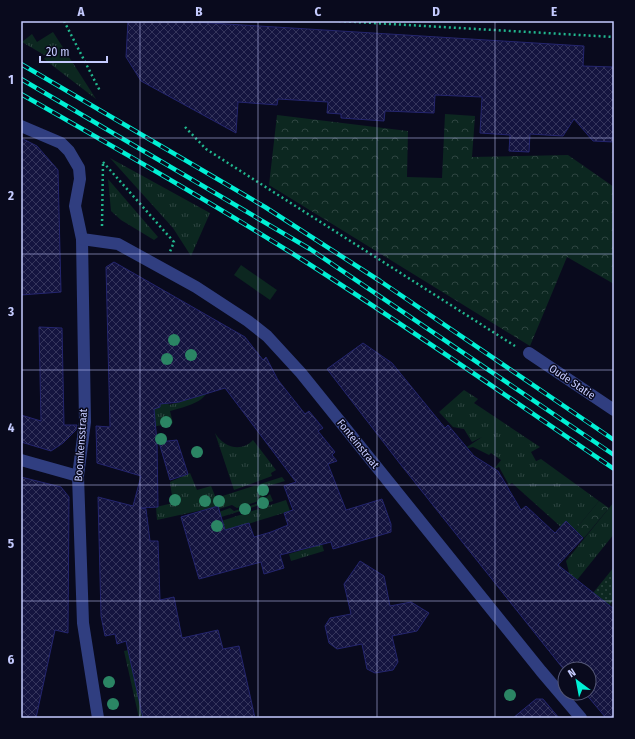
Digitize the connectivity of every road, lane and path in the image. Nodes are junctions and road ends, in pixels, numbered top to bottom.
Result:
1 (64, 21) edge
2 (339, 21) edge
3 (614, 37) edge
4 (100, 91) dead end
5 (21, 126) edge
6 (185, 127) dead end
7 (103, 207) dead end
8 (82, 239) junction
9 (163, 269) junction
10 (529, 353) joint
11 (614, 410) edge
12 (21, 460) edge
13 (78, 476) junction
14 (98, 718) edge
15 (581, 718) edge

1 - 4 path
2 - 3 path
5 - 8 street, Boomkensstraat
6 - 10 path
7 - 9 path
8 - 9 street, Fonteinstraat
8 - 13 street, Boomkensstraat
9 - 15 street, Fonteinstraat
10 - 11 street, Oude Statie
12 - 13 street
13 - 14 street, Boomkensstraat

